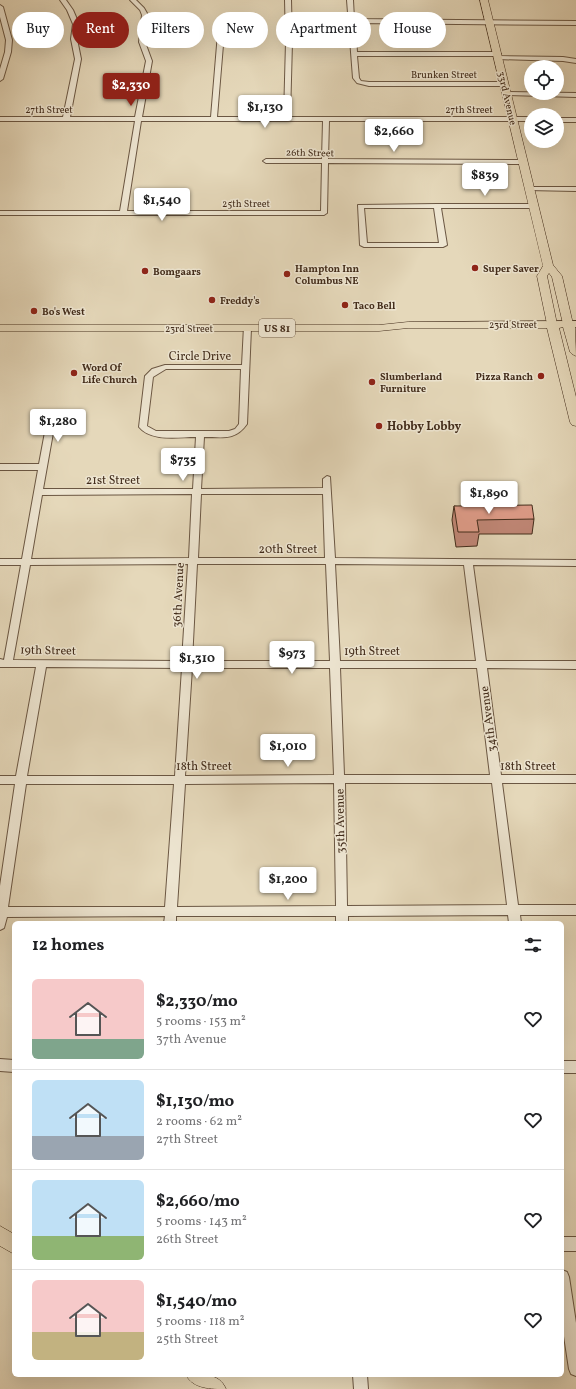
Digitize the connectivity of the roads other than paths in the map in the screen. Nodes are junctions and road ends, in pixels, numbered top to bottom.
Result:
1 (63, 0) edge
2 (133, 0) edge
3 (288, 0) edge
4 (350, 0) edge
5 (484, 0) edge
6 (0, 7) edge
7 (351, 12) edge
8 (371, 22) edge
9 (490, 22) junction
10 (576, 23) edge
11 (220, 48) edge
12 (354, 48) edge
13 (354, 54) junction
14 (499, 56) junction
15 (576, 61) edge
16 (0, 79) edge
17 (505, 84) junction
18 (508, 94) junction
19 (576, 95) edge
20 (0, 119) edge
21 (66, 119) junction
22 (138, 119) junction
23 (513, 119) junction
24 (524, 119) edge
25 (214, 120) junction
26 (287, 120) junction
27 (326, 120) junction
28 (564, 120) edge
29 (576, 120) edge
30 (266, 161) dead end
31 (523, 162) junction
32 (324, 163) junction
33 (529, 189) junction
34 (576, 189) edge
35 (437, 206) junction
36 (533, 206) junction
37 (0, 213) edge
38 (124, 213) junction
39 (548, 266) junction
40 (0, 328) edge
41 (247, 328) junction
42 (553, 329) junction
43 (573, 329) edge
44 (576, 352) edge
45 (245, 367) junction
46 (52, 416) dead end
47 (576, 422) edge
48 (200, 434) junction
49 (0, 467) edge
50 (43, 467) junction
51 (327, 479) dead end
52 (327, 491) junction
53 (38, 492) junction
54 (197, 492) junction
55 (193, 561) junction
56 (330, 561) junction
57 (0, 562) edge
58 (26, 562) junction
59 (468, 562) junction
60 (576, 563) edge
61 (4, 663) edge
62 (42, 663) junction
63 (187, 664) junction
64 (335, 664) junction
65 (481, 664) junction
66 (576, 664) edge
67 (495, 778) junction
68 (340, 779) junction
69 (576, 779) edge
70 (0, 780) edge
71 (21, 780) junction
72 (179, 780) junction
73 (513, 910) junction
74 (576, 910) edge
75 (1, 912) edge
76 (170, 918) edge
77 (342, 918) edge
78 (515, 921) edge
79 (0, 925) edge
80 (0, 1066) edge
81 (12, 1066) edge
82 (564, 1067) edge
83 (576, 1067) edge
84 (564, 1244) edge
85 (576, 1244) edge
86 (564, 1290) edge
87 (576, 1369) edge
88 (198, 1377) edge
89 (360, 1377) edge
90 (217, 1389) edge
91 (361, 1389) edge

1 - 21 street
2 - 22 street
3 - 26 street
4 - 7 street
5 - 9 main road, 33rd Avenue
6 - 16 street
8 - 9 street
9 - 10 street
9 - 14 main road, 33rd Avenue
11 - 25 street
12 - 13 street
13 - 14 street
13 - 17 street, Brunken Street
14 - 15 street
14 - 17 main road, 33rd Avenue
17 - 18 main road, 33rd Avenue
18 - 19 street
18 - 23 main road, 33rd Avenue
20 - 21 street, 27th Street
21 - 22 street, 27th Street
22 - 25 street, 27th Street
22 - 38 street
23 - 24 street, 27th Street
23 - 27 street, 27th Street
23 - 31 main road, 33rd Avenue
25 - 26 street, 27th Street
26 - 27 street, 27th Street
27 - 32 street
28 - 29 street
30 - 32 street, 26th Street
31 - 32 street, 26th Street
31 - 33 main road, 33rd Avenue
32 - 38 street, 25th Street
33 - 34 street
33 - 36 main road, 33rd Avenue
35 - 35 street
35 - 36 street
36 - 39 main road, 33rd Avenue
37 - 38 street, 25th Street
39 - 42 main road, 33rd Avenue
39 - 43 main road, 33rd Avenue
40 - 41 highway, 23rd Street / US 81
41 - 42 highway, 23rd Street / US 81
41 - 45 street
42 - 43 highway, 23rd Street / US 81
42 - 47 highway, 33rd Avenue
43 - 44 highway, 33rd Avenue
45 - 48 street
45 - 48 street, Circle Drive
46 - 50 street
48 - 54 street, 36th Avenue
49 - 50 street
50 - 53 street
51 - 52 street, 35th Avenue
52 - 54 street, 21st Street
52 - 56 street, 35th Avenue
53 - 54 street, 21st Street
53 - 58 street
54 - 55 street, 36th Avenue
55 - 56 street, 20th Street
55 - 58 street, 20th Street
55 - 63 street, 36th Avenue
56 - 59 street, 20th Street
56 - 64 street, 35th Avenue
57 - 58 street, 20th Street
58 - 61 street
59 - 60 street, 20th Street
59 - 65 street, 34th Avenue
61 - 62 street, 19th Street
62 - 63 street, 19th Street
62 - 71 street
63 - 64 street, 19th Street
63 - 72 street, 36th Avenue
64 - 65 street, 19th Street
64 - 68 street, 35th Avenue
65 - 66 street, 19th Street
65 - 67 street, 34th Avenue
67 - 68 street, 18th Street
67 - 69 street, 18th Street
67 - 73 street, 34th Avenue
68 - 72 street, 18th Street
68 - 77 street, 35th Avenue
70 - 71 street, 18th Street
71 - 72 street, 18th Street
71 - 75 street
72 - 76 street, 36th Avenue
73 - 74 street
73 - 77 street
73 - 78 street, 34th Avenue
75 - 76 street
75 - 79 street
76 - 77 street
80 - 81 street
82 - 83 street
84 - 85 street
86 - 87 street
88 - 90 main road
89 - 91 street

